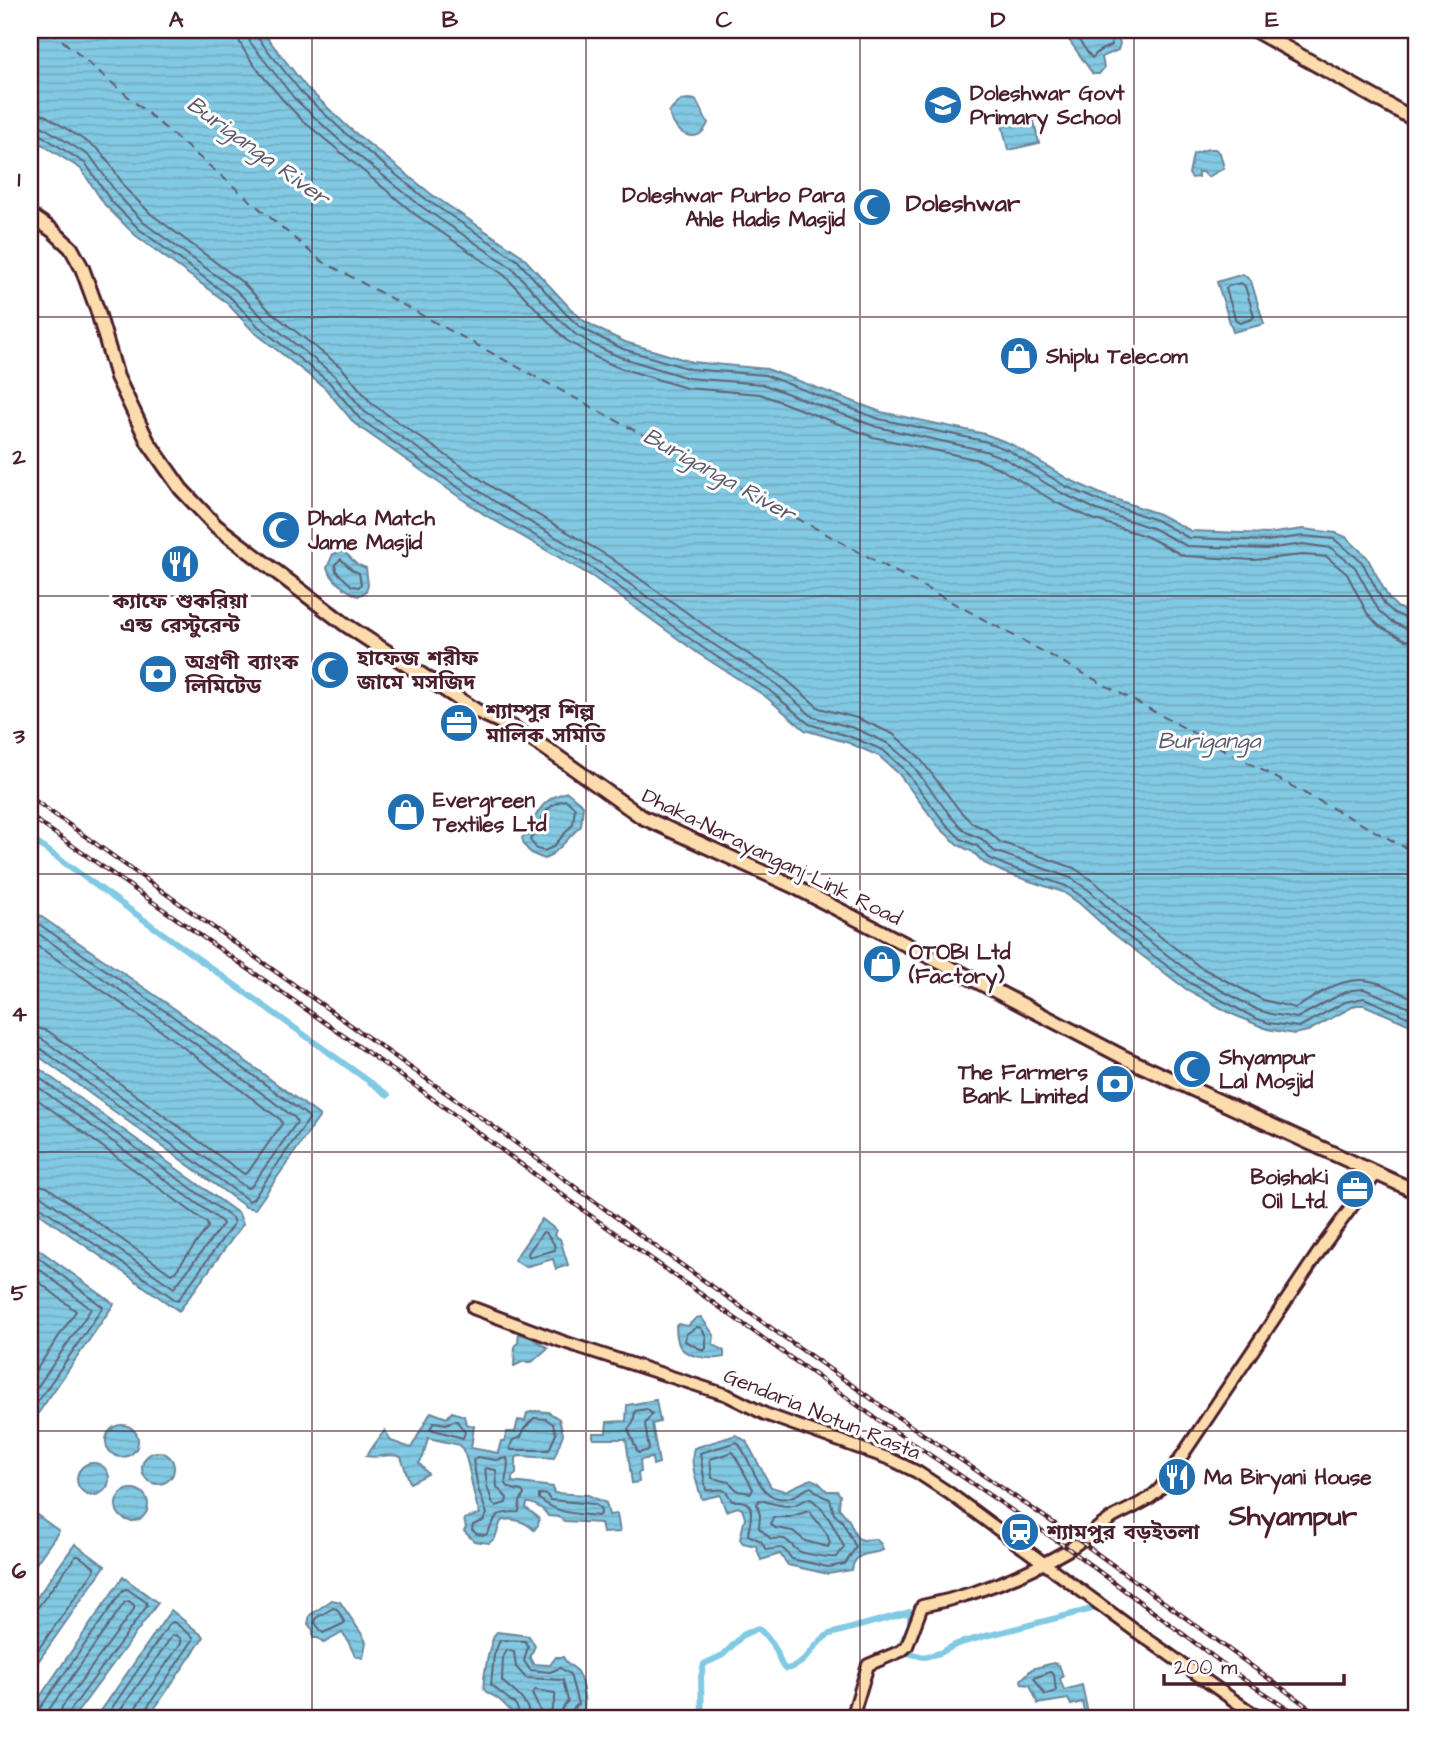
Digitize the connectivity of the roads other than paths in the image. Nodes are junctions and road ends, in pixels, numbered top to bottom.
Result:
1 (1254, 30) edge
2 (1417, 121) edge
3 (30, 215) edge
4 (1376, 1174) junction
5 (1417, 1192) edge
6 (473, 1308) dead end
7 (1043, 1563) junction
8 (852, 1718) edge
9 (1259, 1718) edge

1 - 2 highway
3 - 4 highway, Dhaka-Narayanganj Link Road
4 - 5 highway, Dhaka-Narayanganj Link Road
4 - 7 main road
6 - 7 main road, Gendaria Notun Rasta
7 - 8 main road
7 - 9 main road, Gendaria Notun Rasta

